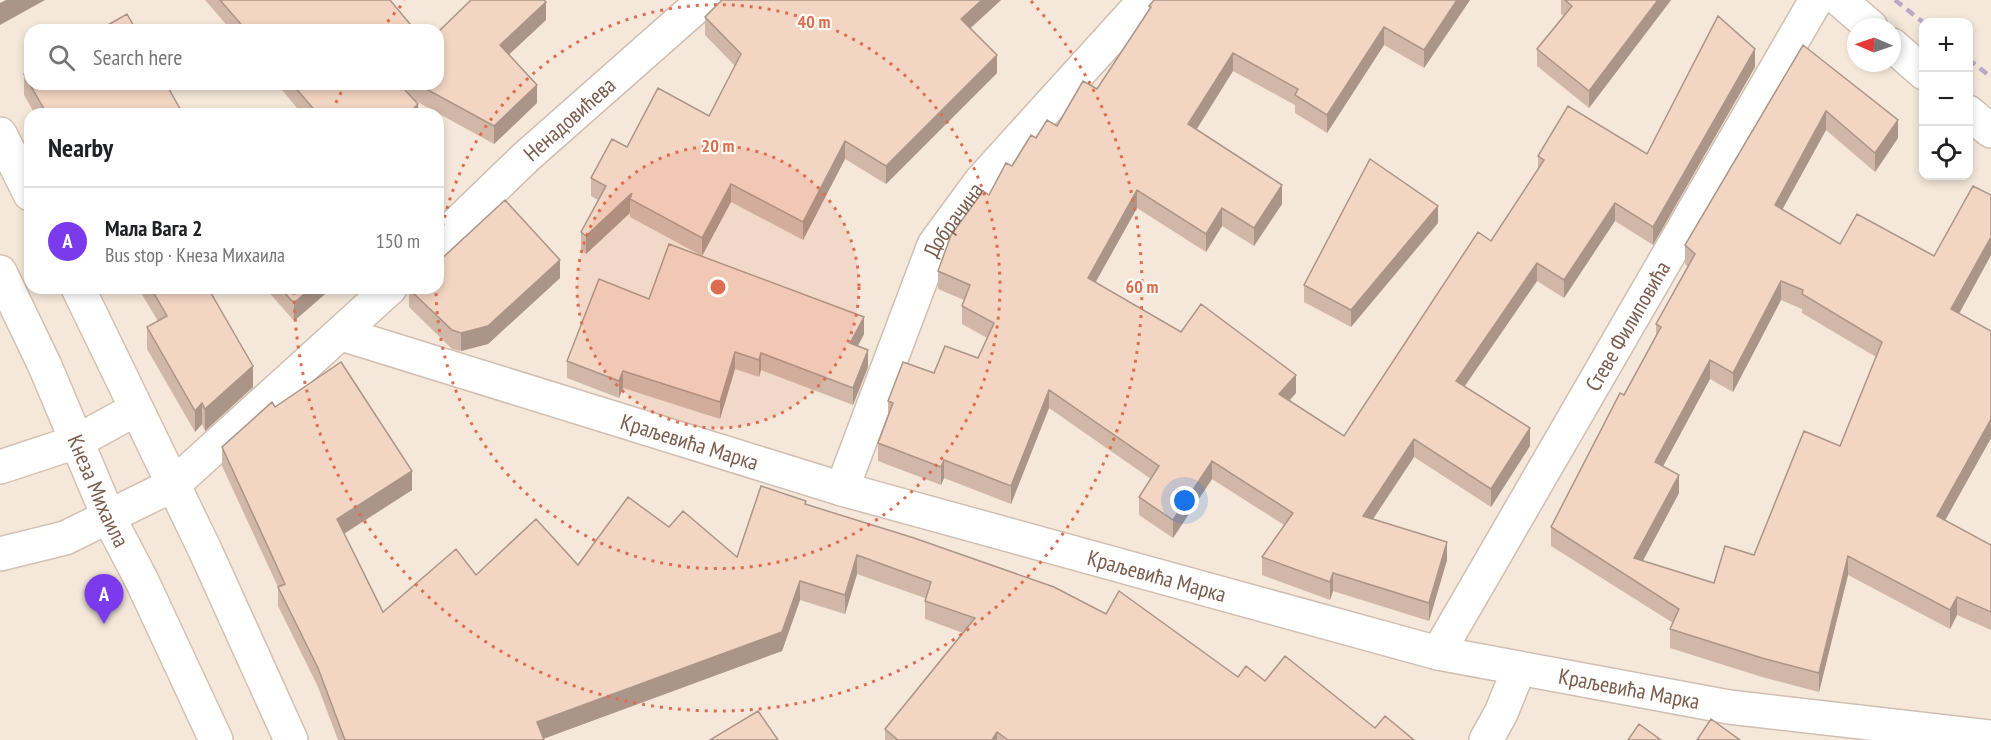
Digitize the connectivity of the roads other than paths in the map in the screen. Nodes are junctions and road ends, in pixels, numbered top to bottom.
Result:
1 (704, 0) edge
2 (1145, 0) edge
3 (1816, 0) edge
4 (1840, 0) edge
5 (1861, 18) edge
6 (1901, 53) edge
7 (1922, 72) edge
8 (1973, 116) edge
9 (1991, 131) edge
10 (0, 134) edge
11 (24, 182) edge
12 (444, 236) edge
13 (0, 272) edge
14 (81, 294) edge
15 (384, 294) edge
16 (342, 334) junction
17 (136, 410) junction
18 (76, 442) junction
19 (0, 468) edge
20 (173, 485) junction
21 (842, 489) junction
22 (109, 518) junction
23 (0, 554) edge
24 (1438, 653) junction
25 (1519, 669) junction
26 (1991, 737) edge
27 (216, 740) edge
28 (291, 740) edge
29 (1486, 740) edge

1 - 12 street, Ненадовићева
2 - 21 street, Добрачина
3 - 24 street, Стеве Филиповића
4 - 5 street
6 - 7 street
8 - 9 street
10 - 11 street
13 - 18 street, Кнеза Михаила
14 - 17 street
15 - 16 street
16 - 20 street
16 - 21 street, Краљевића Марка
17 - 18 street
17 - 20 street
18 - 19 street
18 - 22 street, Кнеза Михаила
20 - 22 street
20 - 28 street
21 - 24 street, Краљевића Марка
22 - 23 street
22 - 27 street, Кнеза Михаила
24 - 25 street, Краљевића Марка
25 - 26 street, Краљевића Марка
25 - 29 street

